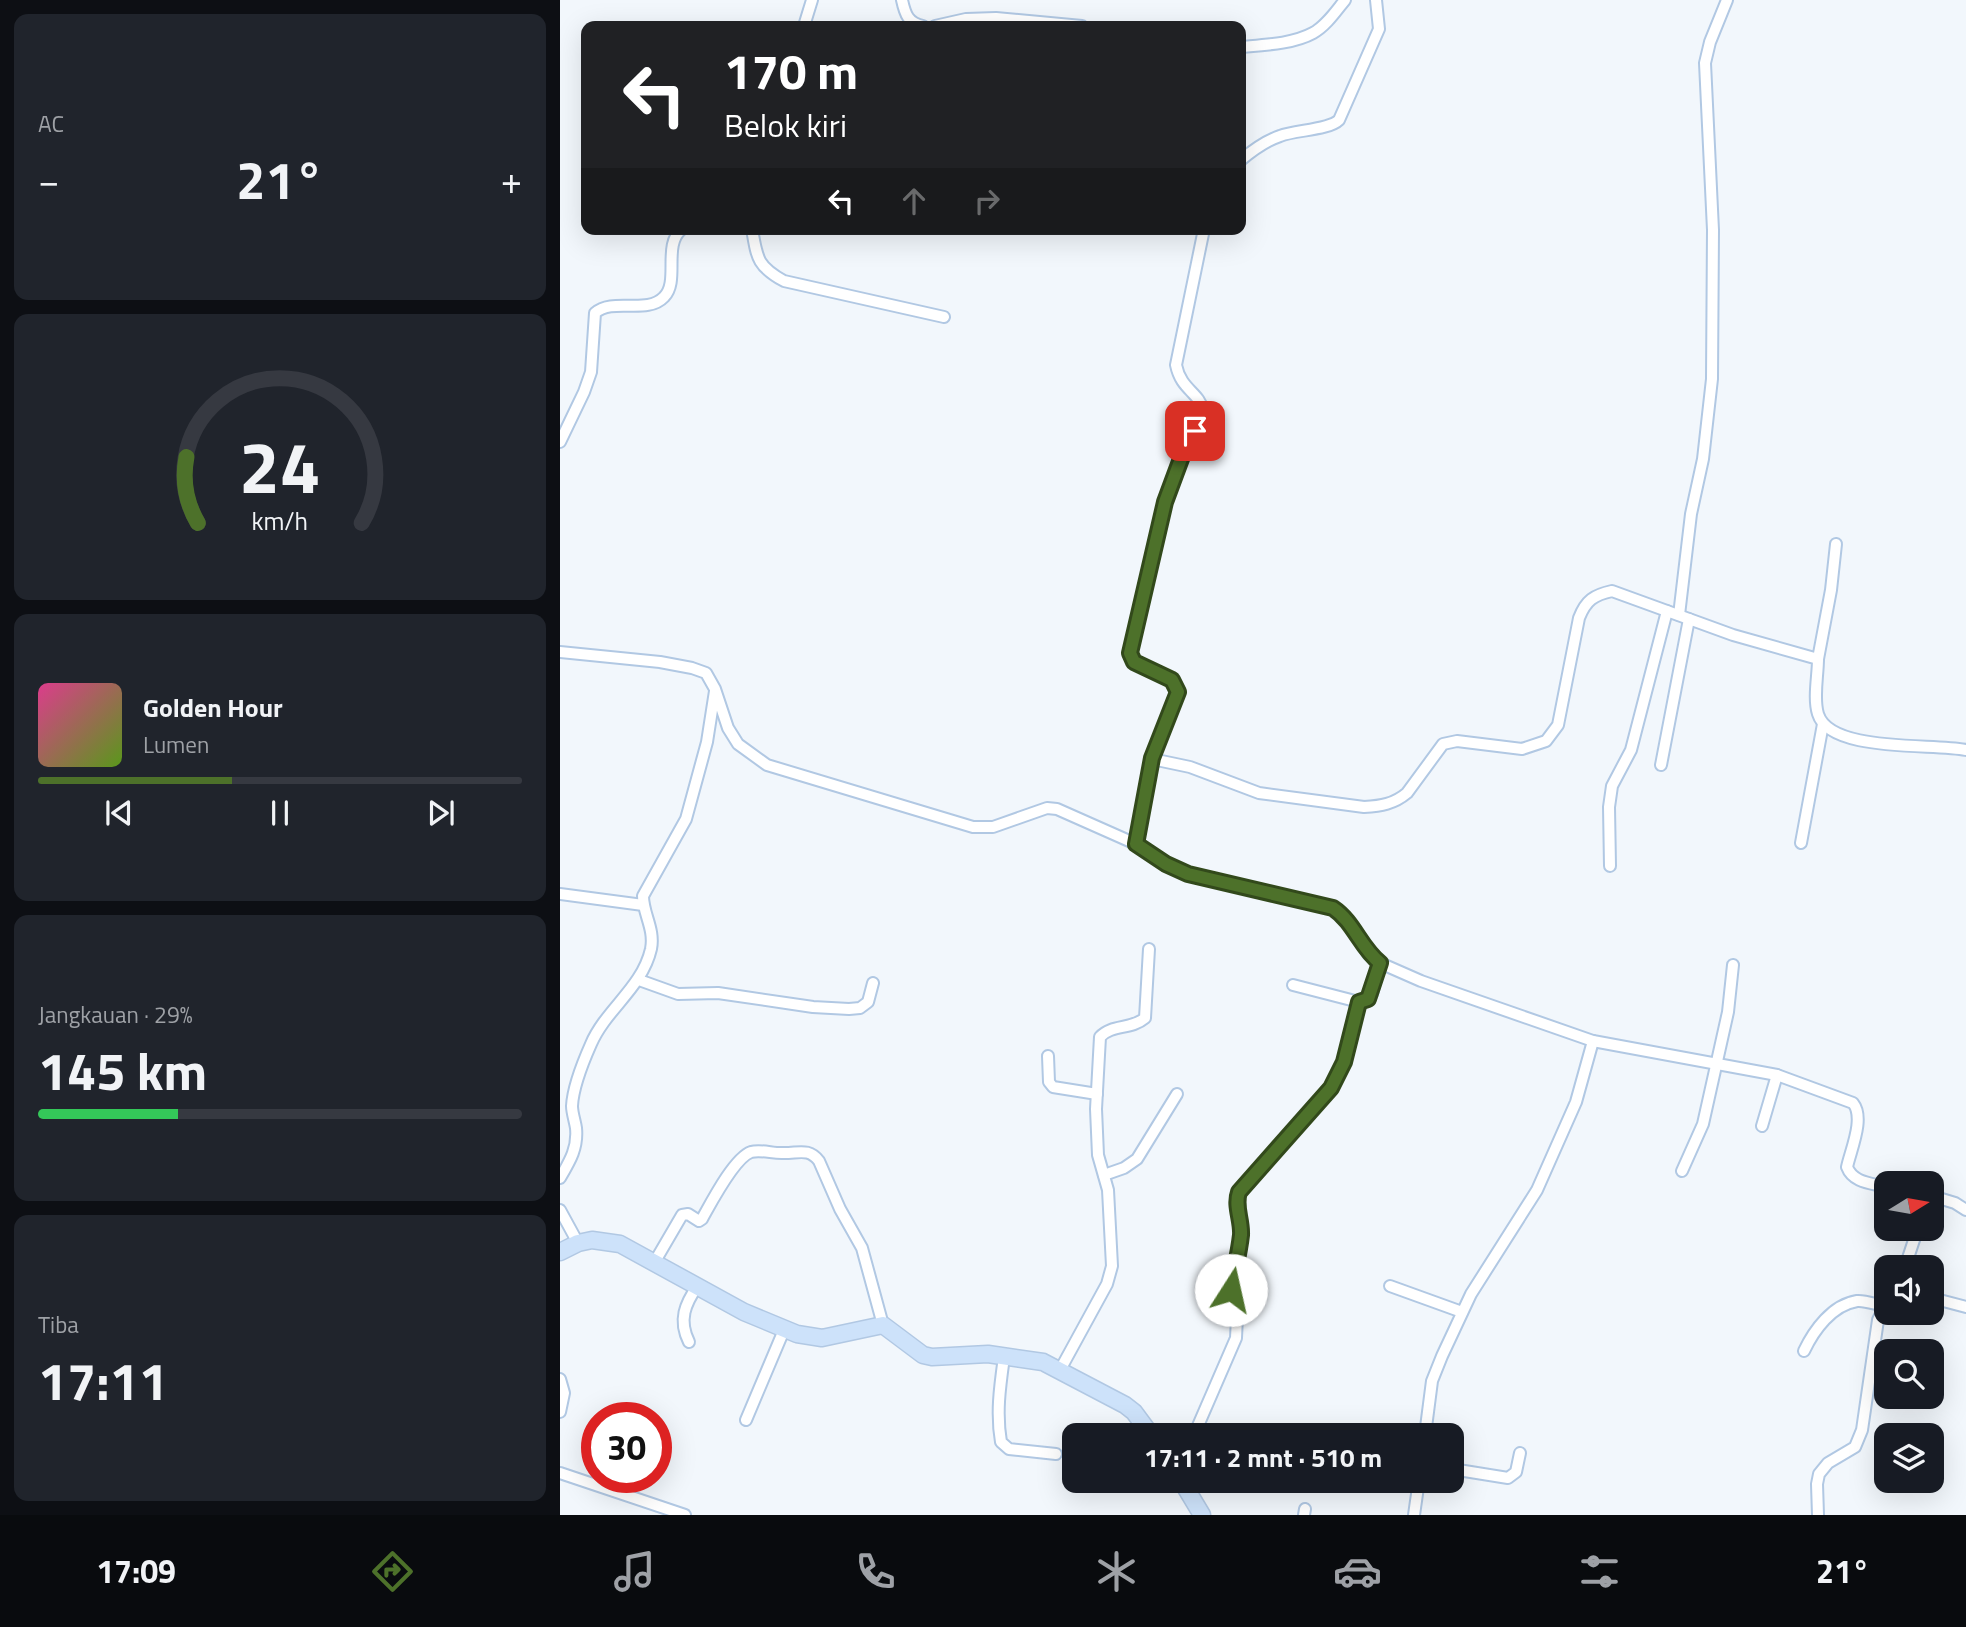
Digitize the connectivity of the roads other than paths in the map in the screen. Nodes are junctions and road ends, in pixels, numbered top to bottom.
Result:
1 (812, 0) edge
2 (902, 0) edge
3 (1345, 0) edge
4 (1376, 0) edge
5 (1727, 0) edge
6 (806, 21) edge
7 (910, 21) edge
8 (958, 21) edge
9 (1028, 21) edge
10 (1246, 46) edge
11 (1246, 156) edge
12 (678, 235) edge
13 (753, 235) edge
14 (1204, 235) edge
15 (944, 317) dead end
16 (560, 442) edge
17 (1836, 544) dead end
18 (1667, 611) junction
19 (1684, 617) junction
20 (560, 652) edge
21 (1818, 660) junction
22 (715, 688) junction
23 (1823, 724) junction
24 (1966, 750) edge
25 (1152, 758) junction
26 (1661, 765) dead end
27 (1801, 843) dead end
28 (1136, 844) junction
29 (1609, 866) dead end
30 (560, 894) edge
31 (643, 905) junction
32 (1149, 949) dead end
33 (1380, 963) junction
34 (1733, 965) dead end
35 (639, 979) junction
36 (873, 983) dead end
37 (1293, 985) dead end
38 (1359, 1002) junction
39 (1593, 1041) junction
40 (1048, 1056) dead end
41 (1716, 1065) junction
42 (1777, 1075) junction
43 (1097, 1094) junction
44 (1177, 1094) dead end
45 (1762, 1126) dead end
46 (1682, 1171) dead end
47 (1104, 1175) junction
48 (560, 1178) edge
49 (1874, 1184) edge
50 (1944, 1200) edge
51 (560, 1210) edge
52 (1966, 1210) edge
53 (578, 1243) junction
54 (560, 1252) edge
55 (654, 1263) junction
56 (698, 1285) junction
57 (1390, 1286) dead end
58 (1944, 1301) edge
59 (1874, 1303) edge
60 (1966, 1307) edge
61 (1462, 1312) junction
62 (883, 1325) junction
63 (1877, 1325) edge
64 (784, 1330) junction
65 (689, 1342) dead end
66 (1804, 1351) dead end
67 (1004, 1357) junction
68 (1060, 1370) junction
69 (560, 1379) edge
70 (560, 1412) edge
71 (746, 1420) dead end
72 (1142, 1423) edge
73 (1199, 1423) edge
74 (1427, 1423) edge
75 (1520, 1453) dead end
76 (1056, 1454) dead end
77 (1464, 1471) edge
78 (560, 1473) edge
79 (1189, 1493) edge
80 (1417, 1493) edge
81 (684, 1515) edge
82 (1202, 1515) edge
83 (1414, 1515) edge
84 (1818, 1515) edge

1 - 6 street
2 - 7 street
3 - 10 street
4 - 11 street
5 - 19 street
8 - 9 street
12 - 16 street
13 - 15 street
14 - 25 street
17 - 21 street
18 - 19 street
18 - 25 street
18 - 29 street
19 - 21 street
19 - 26 street
20 - 22 street
21 - 23 street
22 - 28 street
22 - 31 street
23 - 24 street
23 - 27 street
25 - 28 street
28 - 33 street
30 - 31 street
31 - 35 street
32 - 43 street
33 - 38 street
33 - 39 street
34 - 41 street
35 - 36 street
35 - 48 street
37 - 38 street
38 - 73 street
39 - 41 street
39 - 61 street
40 - 43 street
41 - 42 street
41 - 46 street
42 - 45 street
42 - 49 street
43 - 47 street
44 - 47 street
47 - 68 street
50 - 52 street
51 - 53 street
53 - 54 street
53 - 55 street
55 - 56 street
55 - 62 street
56 - 64 street
56 - 65 street
57 - 61 street
58 - 60 street
59 - 66 street
61 - 74 street
62 - 64 street
62 - 67 street
63 - 84 street
64 - 71 street
67 - 68 street
67 - 76 street
68 - 72 street
69 - 70 street
75 - 77 street
78 - 81 street
79 - 82 street
80 - 83 street

